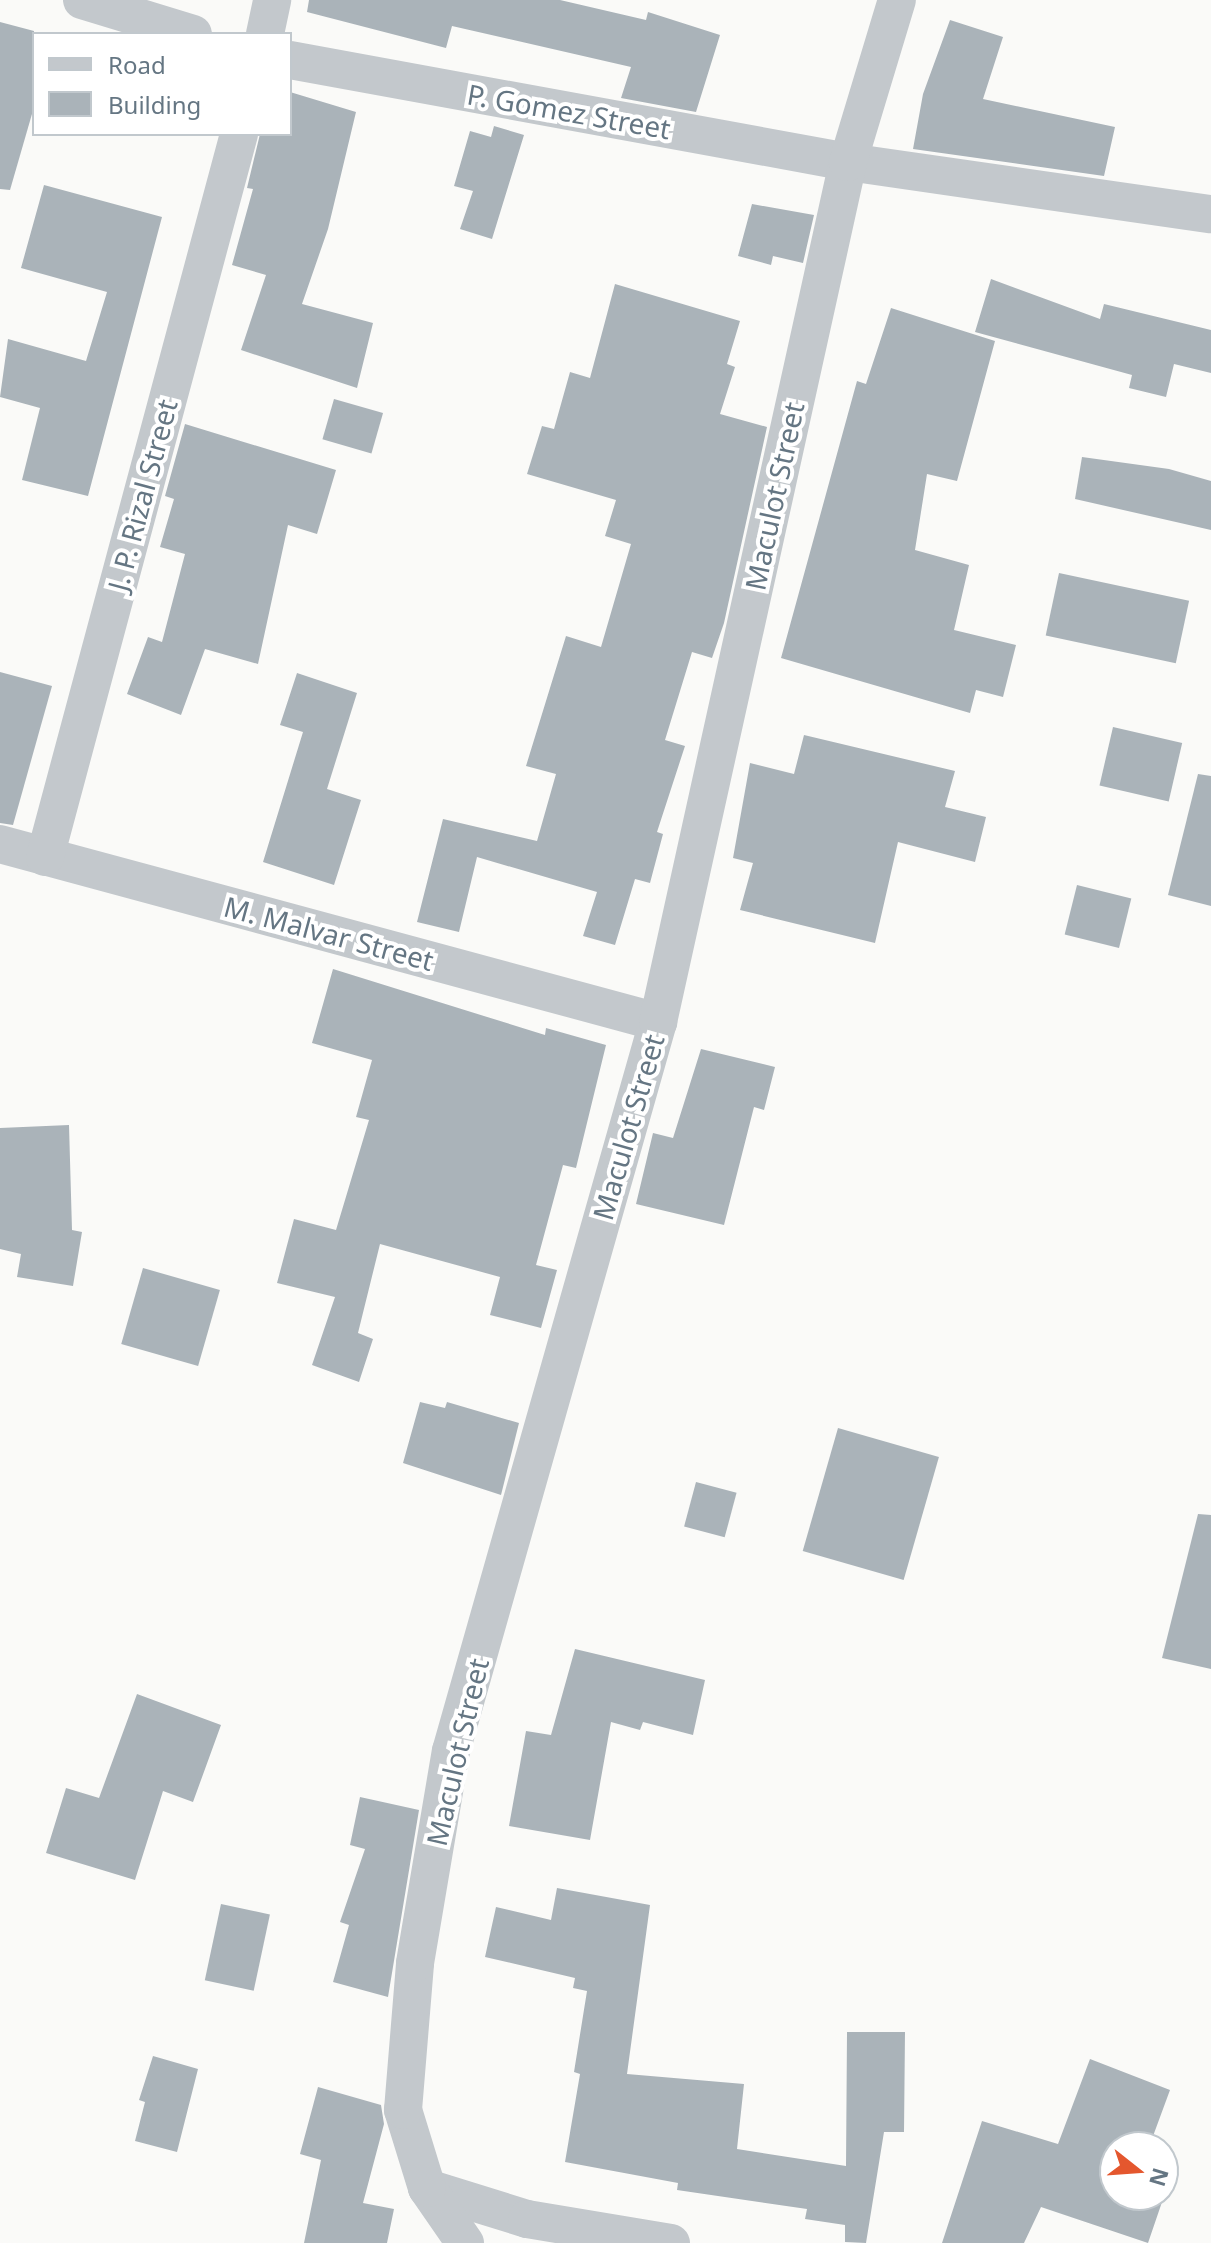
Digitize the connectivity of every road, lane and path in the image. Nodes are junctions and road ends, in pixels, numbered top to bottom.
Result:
1 (82, 0) edge
2 (272, 0) edge
3 (897, 0) edge
4 (186, 32) edge
5 (265, 32) edge
6 (292, 60) edge
7 (238, 136) edge
8 (848, 162) junction
9 (1211, 214) edge
10 (0, 844) edge
11 (45, 857) junction
12 (658, 1022) junction
13 (427, 2188) junction
14 (465, 2243) edge
15 (671, 2243) edge

1 - 4 street
2 - 5 street
3 - 8 street, Maculot Street
6 - 8 street, P. Gomez Street
7 - 11 street, J. P. Rizal Street
8 - 9 street, P. Gomez Street
8 - 12 street, Maculot Street
10 - 11 street, M. Malvar Street
11 - 12 street, M. Malvar Street
12 - 13 street, Maculot Street
13 - 14 street, Maculot Street
13 - 15 street

